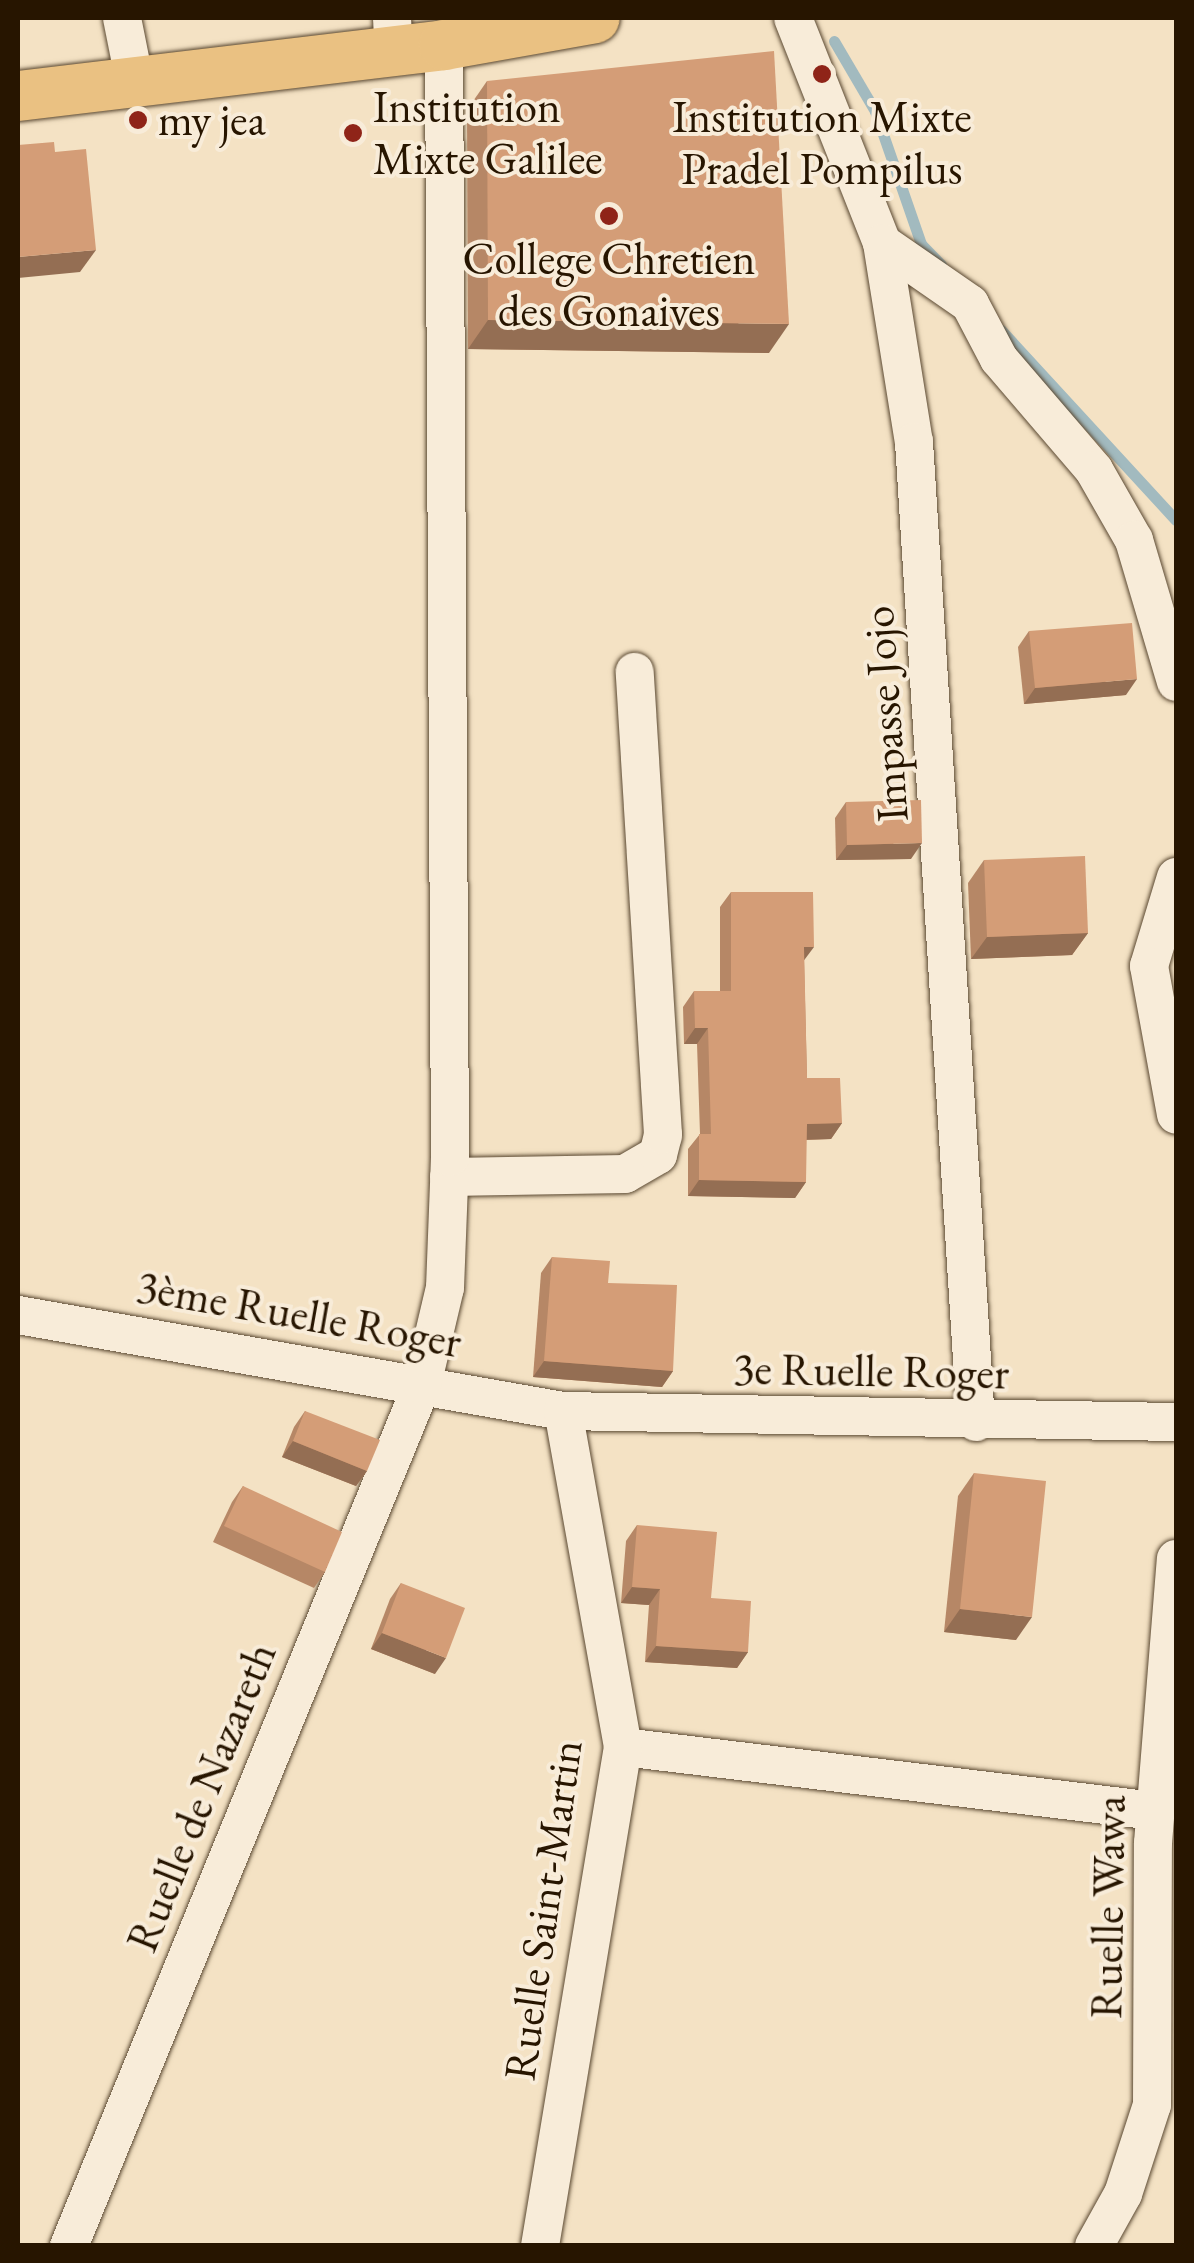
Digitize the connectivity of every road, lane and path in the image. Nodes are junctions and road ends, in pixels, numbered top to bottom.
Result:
1 (122, 18) edge
2 (595, 18) edge
3 (794, 18) edge
4 (393, 34) edge
5 (444, 44) junction
6 (136, 82) junction
7 (18, 96) edge
8 (882, 243) junction
9 (634, 672) dead end
10 (1176, 682) edge
11 (1176, 877) edge
12 (1176, 1115) edge
13 (449, 1177) junction
14 (18, 1315) edge
15 (422, 1385) junction
16 (564, 1411) junction
17 (976, 1422) junction
18 (1176, 1422) edge
19 (1176, 1559) edge
20 (622, 1747) junction
21 (1155, 1811) junction
22 (69, 2246) edge
23 (540, 2246) edge
24 (1094, 2246) edge

1 - 6 street
2 - 5 main road
3 - 8 street, Impasse Jojo
4 - 5 main road
4 - 6 main road
5 - 13 street, Ruelle de Nazareth
6 - 7 main road
8 - 10 street
8 - 17 street, Impasse Jojo
9 - 13 street
11 - 12 street
13 - 15 street, Ruelle de Nazareth
14 - 15 street, 3ème Ruelle Roger
15 - 16 street, 3ème Ruelle Roger
15 - 22 street, Ruelle de Nazareth
16 - 17 street, 3e Ruelle Roger
16 - 20 street, Ruelle Saint-Martin
17 - 18 street, 3e Ruelle Roger
19 - 21 street, Ruelle Wawa
20 - 21 street
20 - 23 street, Ruelle Saint-Martin
21 - 24 street, Ruelle Wawa

